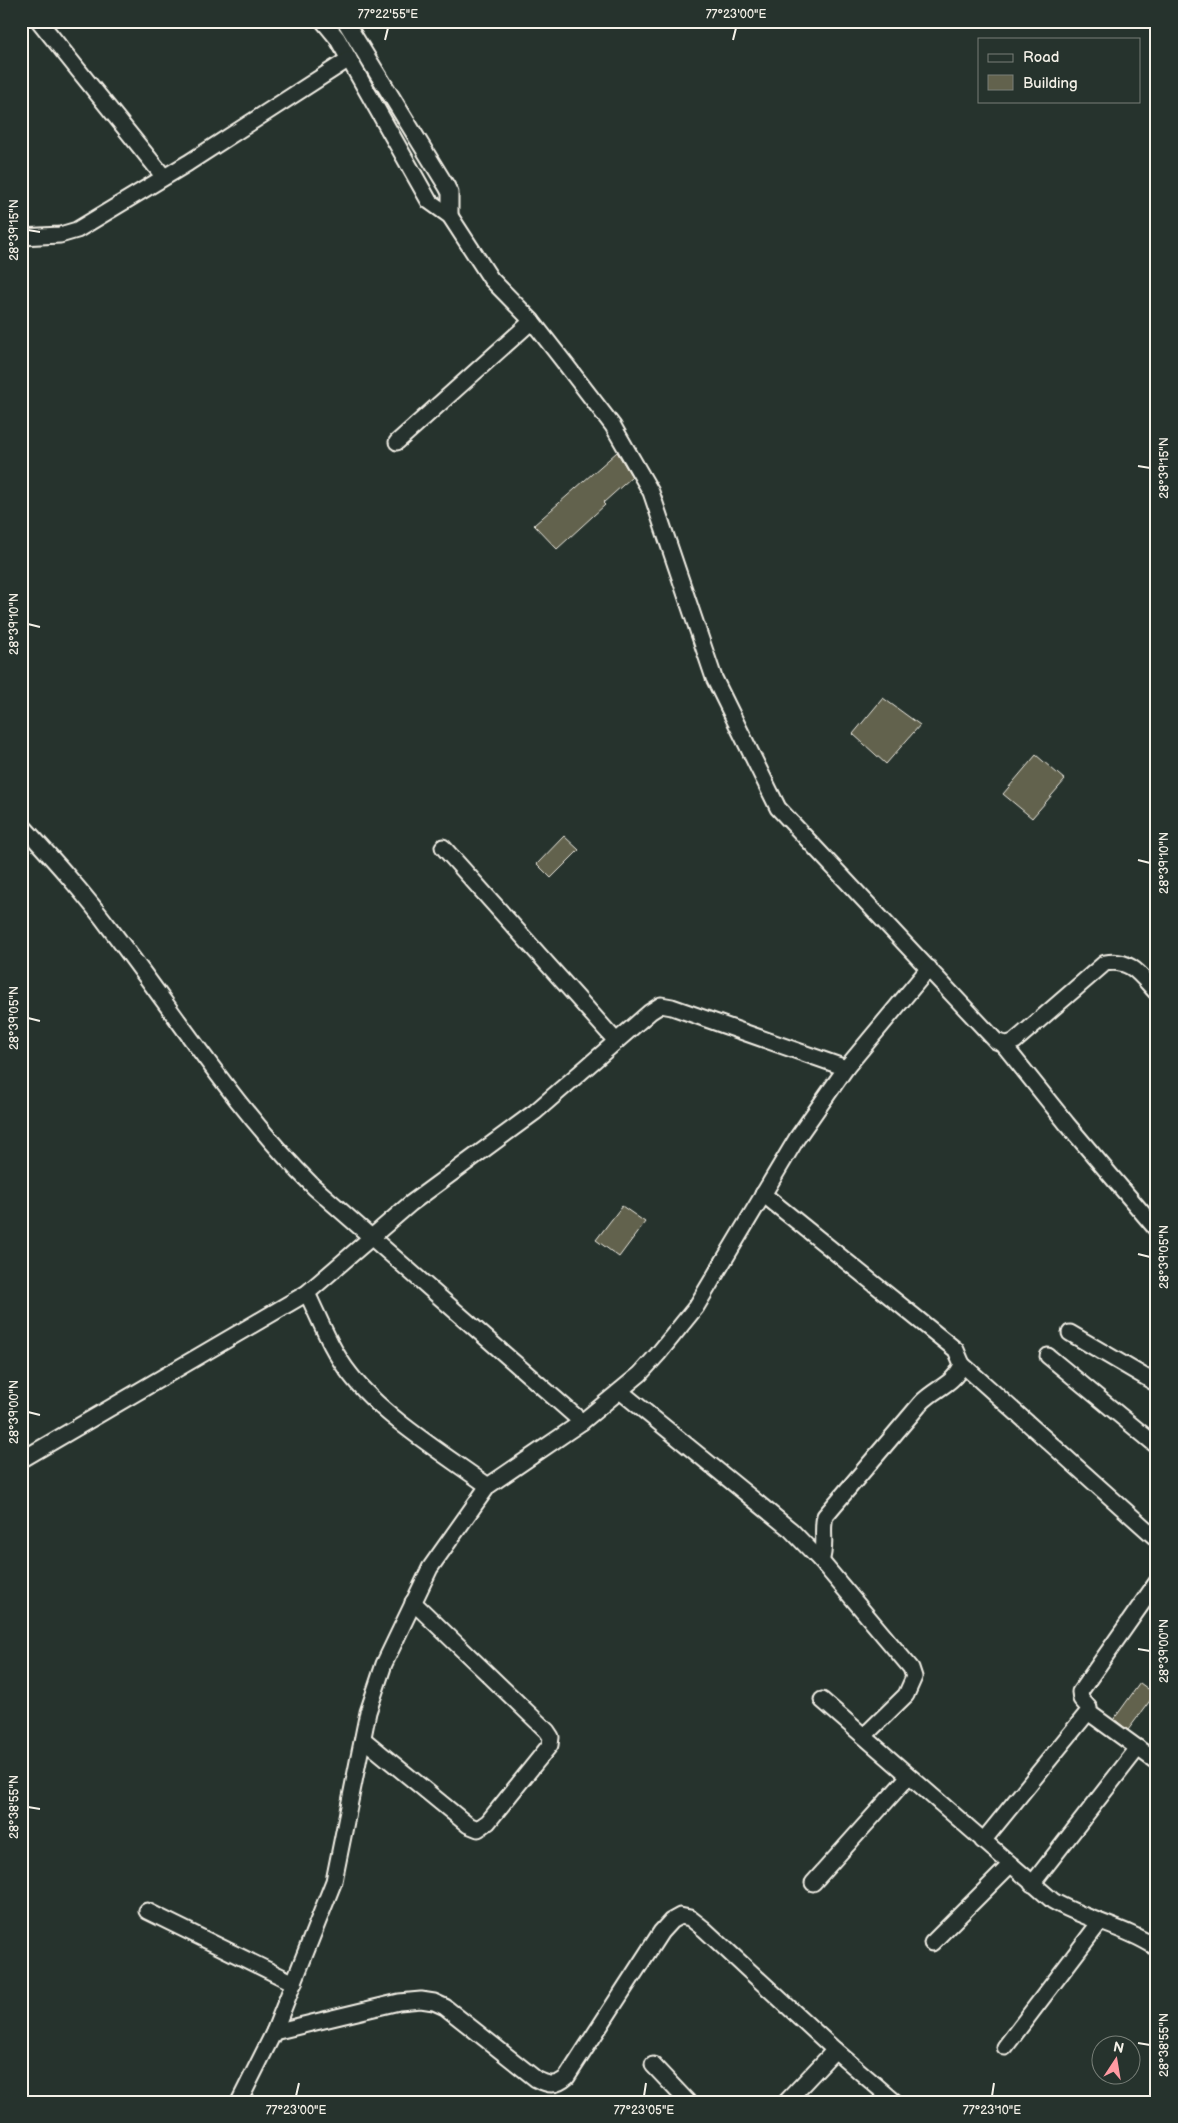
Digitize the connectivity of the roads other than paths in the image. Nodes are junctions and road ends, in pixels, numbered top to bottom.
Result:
1 (39, 21) edge
2 (323, 21) edge
3 (345, 21) edge
4 (349, 59) junction
5 (164, 177) junction
6 (450, 216) junction
7 (21, 238) edge
8 (532, 321) junction
9 (397, 442) dead end
10 (21, 824) edge
11 (443, 847) dead end
12 (930, 968) junction
13 (1157, 993) edge
14 (616, 1041) junction
15 (1003, 1044) junction
16 (846, 1068) junction
17 (763, 1194) junction
18 (1157, 1230) edge
19 (373, 1238) junction
20 (307, 1293) junction
21 (1070, 1333) dead end
22 (1048, 1356) dead end
23 (962, 1364) junction
24 (1157, 1384) edge
25 (620, 1391) junction
26 (582, 1422) junction
27 (1157, 1446) edge
28 (21, 1460) edge
29 (488, 1486) junction
30 (1157, 1539) edge
31 (821, 1561) junction
32 (1157, 1582) edge
33 (413, 1602) junction
34 (822, 1700) dead end
35 (1088, 1712) junction
36 (864, 1736) junction
37 (363, 1739) junction
38 (1138, 1748) junction
39 (1157, 1762) edge
40 (909, 1776) junction
41 (983, 1841) junction
42 (1010, 1865) junction
43 (813, 1883) dead end
44 (1032, 1884) junction
45 (147, 1911) dead end
46 (1100, 1922) junction
47 (932, 1942) dead end
48 (1157, 1948) edge
49 (294, 1983) junction
50 (274, 2032) junction
51 (1005, 2046) dead end
52 (836, 2050) junction
53 (653, 2065) dead end
54 (239, 2102) edge
55 (688, 2102) edge
56 (786, 2102) edge
57 (895, 2102) edge

1 - 5 street
2 - 4 street
3 - 6 street
4 - 5 street
4 - 6 street
5 - 7 street
6 - 8 street
8 - 9 street
8 - 12 street
10 - 19 street
11 - 14 street
12 - 15 street
12 - 16 street
13 - 15 street
14 - 16 street
14 - 19 street
15 - 18 street
16 - 17 street
17 - 23 street
17 - 25 street
19 - 20 street
19 - 26 street
20 - 28 street
20 - 29 street
21 - 24 street
22 - 27 street
23 - 30 street
23 - 31 street
25 - 26 street
25 - 31 street
26 - 29 street
29 - 33 street
31 - 36 street
32 - 35 street
33 - 37 street
33 - 37 street
34 - 36 street
35 - 38 street
35 - 41 street
36 - 40 street
37 - 49 street
38 - 39 street
38 - 44 street
40 - 41 street
40 - 43 street
41 - 42 street
42 - 44 street
42 - 47 street
44 - 46 street
45 - 49 street
46 - 48 street
46 - 51 street
49 - 50 street
50 - 52 street
50 - 54 street
52 - 56 street
52 - 57 street
53 - 55 street

